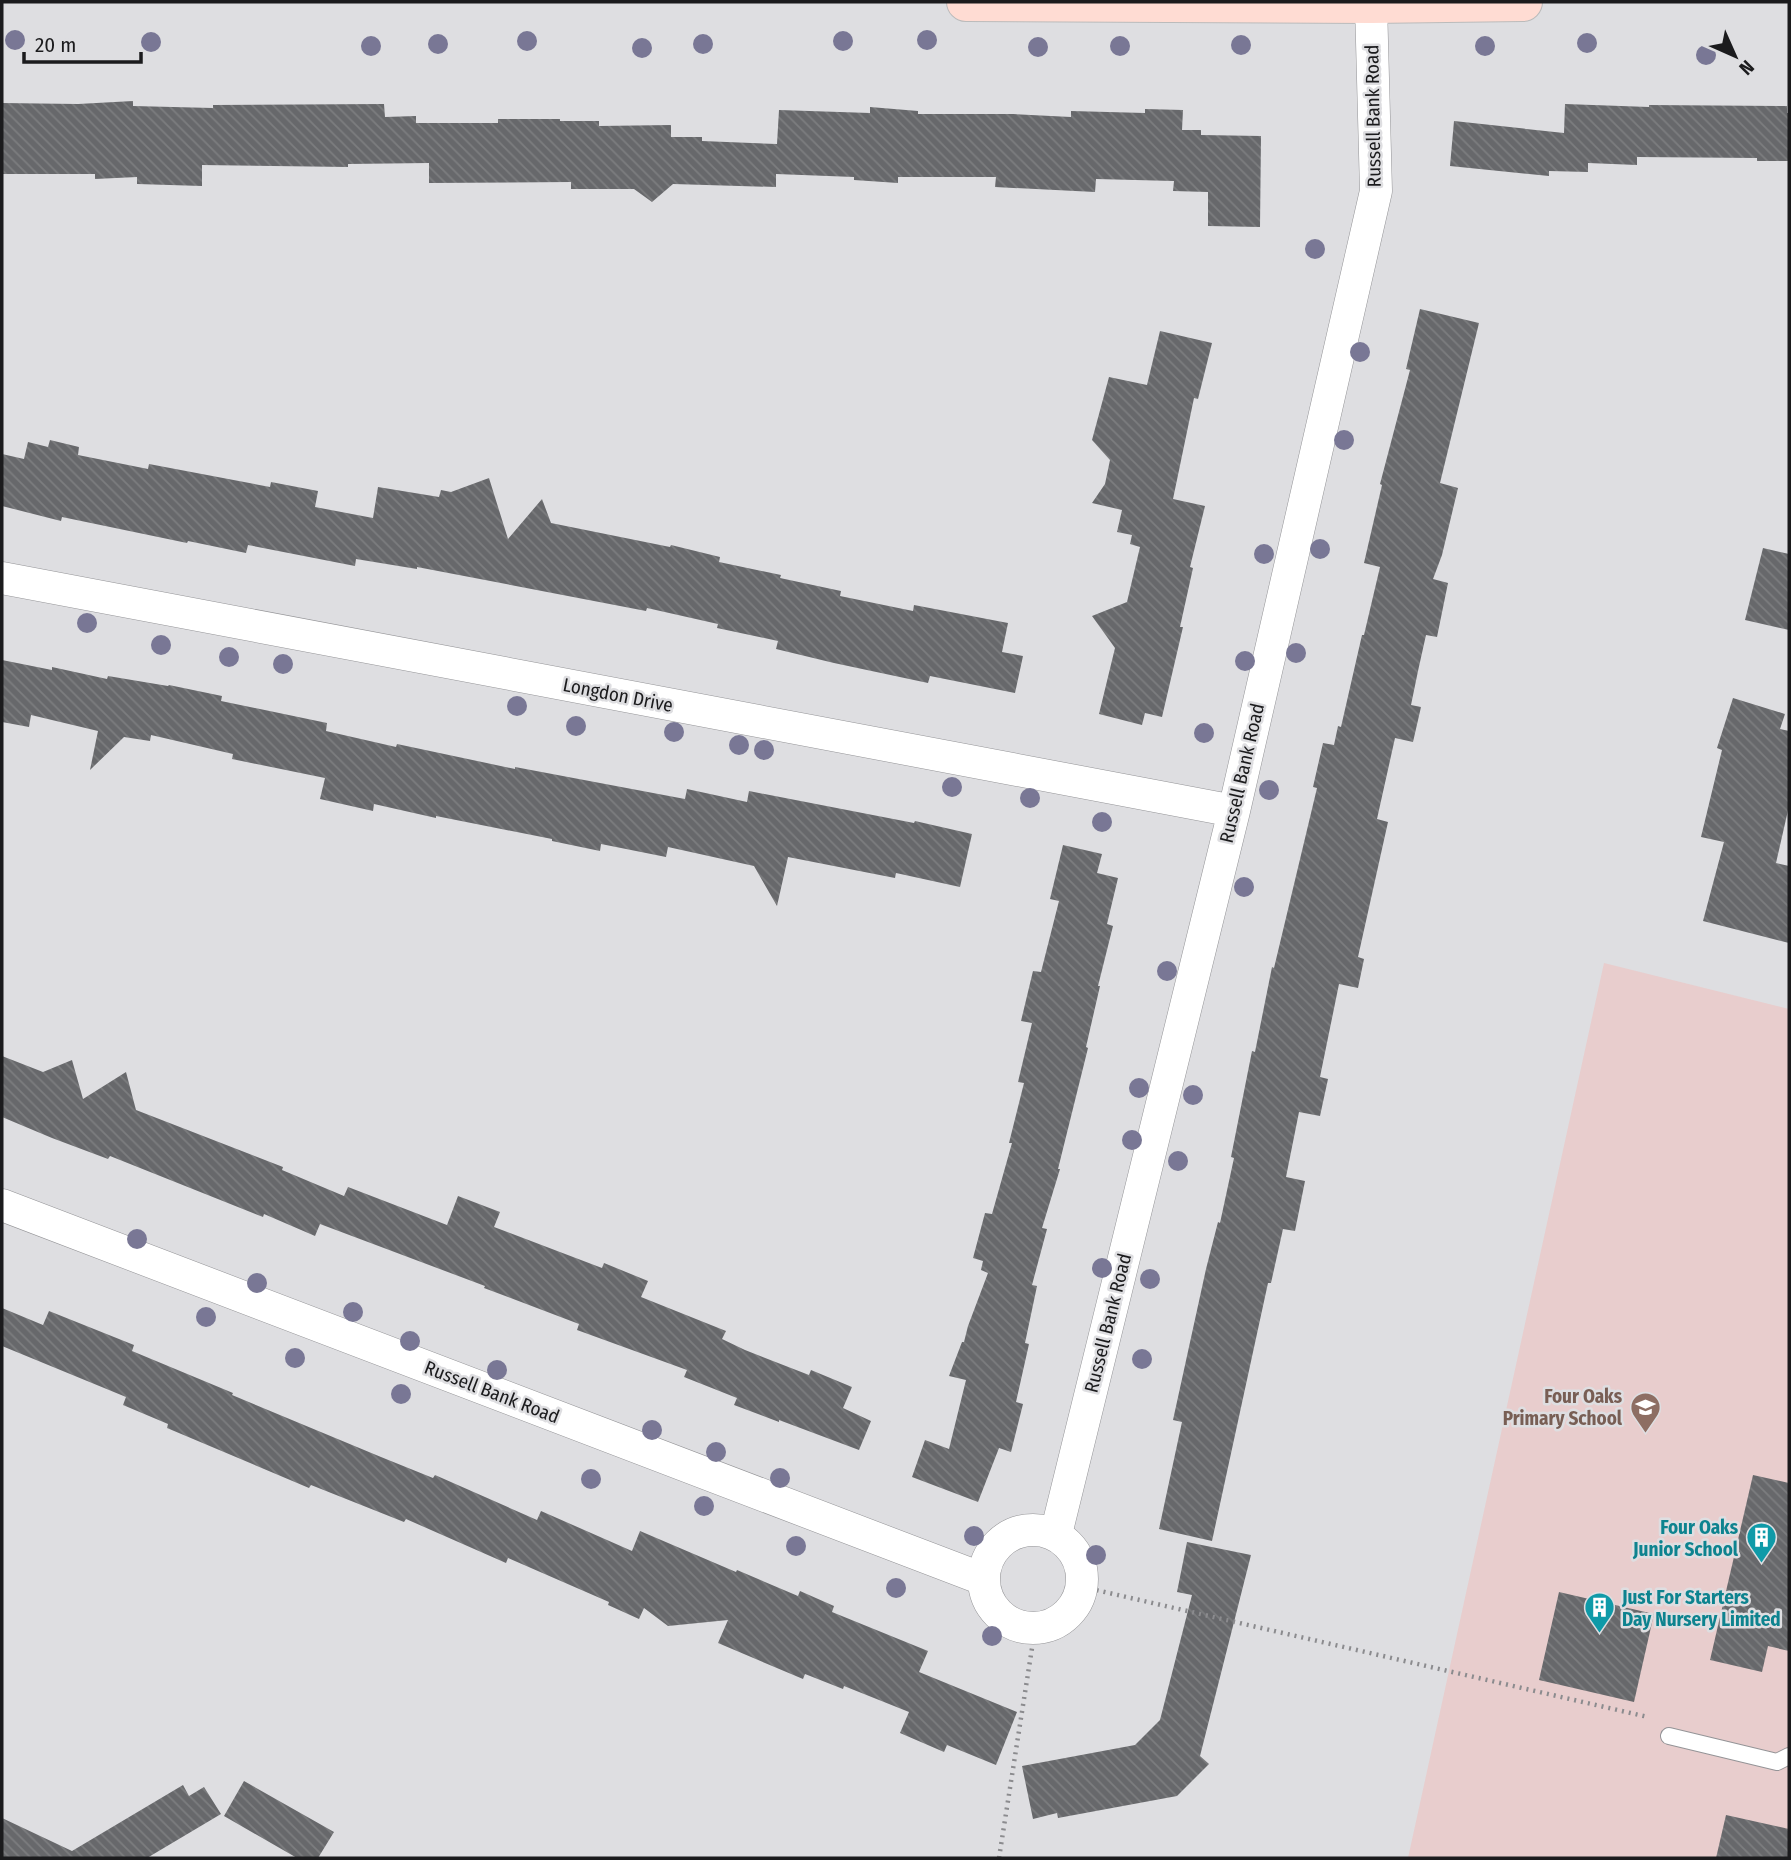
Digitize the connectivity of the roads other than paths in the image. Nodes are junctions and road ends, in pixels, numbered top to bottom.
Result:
1 (966, 2) edge
2 (1523, 2) edge
3 (1371, 4) junction
4 (2, 578) edge
5 (1234, 811) junction
6 (2, 1205) edge
7 (1056, 1534) junction
8 (983, 1579) junction
9 (1669, 1736) road end
10 (1789, 1756) edge

1 - 3 main road
2 - 3 main road
3 - 5 street, Russell Bank Road
4 - 5 street, Longdon Drive
5 - 7 street, Russell Bank Road
6 - 8 street, Russell Bank Road
7 - 8 street
7 - 8 street
9 - 10 lane

